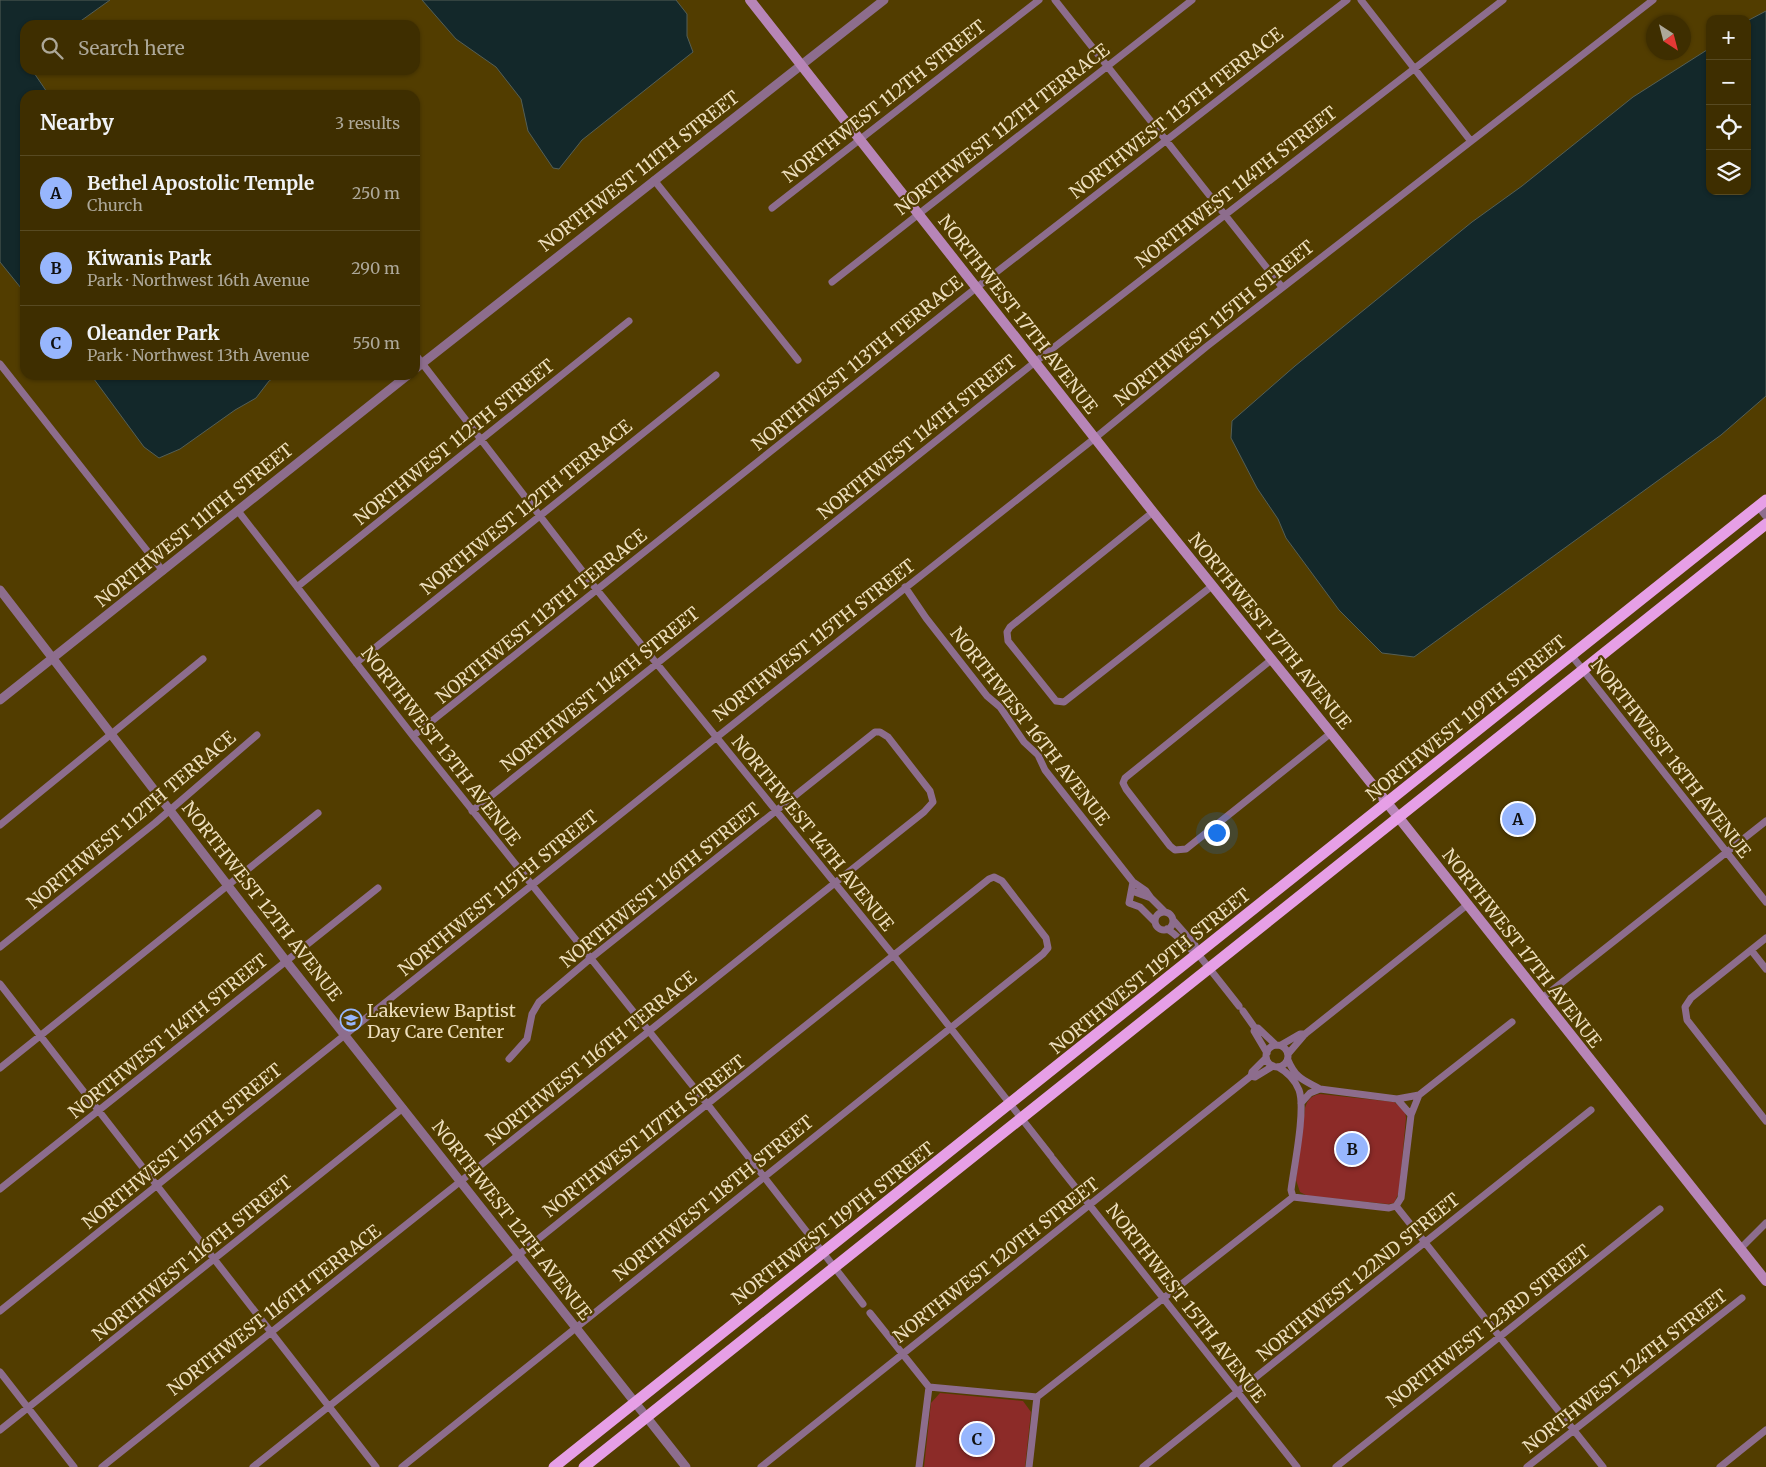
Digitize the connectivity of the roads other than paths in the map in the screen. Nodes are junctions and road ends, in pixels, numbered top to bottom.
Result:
1 (750, 0) edge
2 (884, 0) edge
3 (1039, 0) edge
4 (1055, 0) edge
5 (1192, 0) edge
6 (1347, 0) edge
7 (1361, 0) edge
8 (1503, 0) edge
9 (1653, 0) edge
10 (800, 66) junction
11 (1108, 66) junction
12 (1415, 68) junction
13 (858, 139) junction
14 (1166, 140) junction
15 (1470, 140) junction
16 (654, 180) junction
17 (772, 208) dead end
18 (917, 213) junction
19 (1224, 214) junction
20 (832, 282) dead end
21 (1282, 287) junction
22 (976, 288) junction
23 (629, 321) dead end
24 (798, 360) dead end
25 (1035, 362) junction
26 (0, 364) edge
27 (420, 365) edge
28 (420, 367) edge
29 (716, 375) dead end
30 (402, 380) edge
31 (1095, 438) junction
32 (481, 440) junction
33 (1764, 507) edge
34 (238, 511) junction
35 (1153, 512) junction
36 (539, 515) junction
37 (1766, 524) edge
38 (163, 571) junction
39 (1212, 586) junction
40 (297, 587) junction
41 (905, 587) junction
42 (0, 590) edge
43 (597, 590) junction
44 (1572, 656) junction
45 (51, 659) junction
46 (203, 659) dead end
47 (1271, 660) junction
48 (356, 662) junction
49 (656, 664) junction
50 (1583, 670) junction
51 (0, 700) edge
52 (1331, 733) junction
53 (257, 735) dead end
54 (110, 736) junction
55 (413, 736) junction
56 (717, 737) junction
57 (933, 802) joint
58 (1388, 804) junction
59 (170, 808) junction
60 (472, 810) junction
61 (777, 811) junction
62 (318, 813) dead end
63 (1400, 818) junction
64 (1766, 821) edge
65 (0, 825) edge
66 (1726, 852) junction
67 (1133, 882) junction
68 (835, 884) junction
69 (532, 885) junction
70 (228, 886) junction
71 (378, 888) dead end
72 (1132, 891) junction
73 (1148, 897) junction
74 (1766, 902) edge
75 (1467, 905) junction
76 (1140, 907) junction
77 (1164, 911) junction
78 (1174, 921) junction
79 (1155, 922) junction
80 (1167, 929) junction
81 (1766, 938) edge
82 (0, 947) edge
83 (1751, 950) junction
84 (1044, 954) joint
85 (1198, 954) junction
86 (894, 956) junction
87 (591, 958) junction
88 (286, 961) junction
89 (1210, 969) junction
90 (1766, 969) edge
91 (0, 984) edge
92 (1541, 999) junction
93 (1512, 1022) dead end
94 (949, 1028) junction
95 (1255, 1028) junction
96 (649, 1031) junction
97 (1305, 1034) junction
98 (346, 1035) junction
99 (40, 1036) junction
100 (1278, 1045) junction
101 (1267, 1055) junction
102 (1288, 1057) junction
103 (509, 1059) dead end
104 (1276, 1066) junction
105 (0, 1068) edge
106 (1251, 1076) junction
107 (1320, 1089) junction
108 (1419, 1095) junction
109 (1397, 1099) junction
110 (1302, 1102) junction
111 (1010, 1104) junction
112 (708, 1105) junction
113 (403, 1108) junction
114 (99, 1110) junction
115 (1591, 1110) dead end
116 (1411, 1115) junction
117 (1022, 1118) junction
118 (1766, 1121) edge
119 (764, 1176) junction
120 (461, 1182) junction
121 (158, 1186) junction
122 (0, 1189) edge
123 (1293, 1198) junction
124 (1089, 1205) junction
125 (1396, 1206) junction
126 (1660, 1209) dead end
127 (1766, 1223) edge
128 (1425, 1242) junction
129 (1740, 1248) junction
130 (824, 1253) junction
131 (518, 1254) junction
132 (214, 1259) junction
133 (834, 1268) junction
134 (1766, 1281) edge
135 (1163, 1298) junction
136 (1742, 1298) dead end
137 (863, 1304) dead end
138 (0, 1311) edge
139 (870, 1313) dead end
140 (576, 1328) junction
141 (271, 1332) junction
142 (1499, 1336) junction
143 (903, 1353) junction
144 (0, 1372) edge
145 (929, 1387) junction
146 (1237, 1392) junction
147 (1037, 1397) junction
148 (635, 1402) junction
149 (328, 1407) junction
150 (28, 1408) junction
151 (647, 1417) junction
152 (0, 1430) edge
153 (1574, 1430) junction
154 (1766, 1430) edge
155 (74, 1467) edge
156 (102, 1467) edge
157 (253, 1467) edge
158 (376, 1467) edge
159 (402, 1467) edge
160 (554, 1467) edge
161 (584, 1467) edge
162 (686, 1467) edge
163 (761, 1467) edge
164 (918, 1467) edge
165 (1029, 1467) edge
166 (1143, 1467) edge
167 (1296, 1467) edge
168 (1336, 1467) edge
169 (1527, 1467) edge
170 (1603, 1467) edge
171 (1720, 1467) edge

1 - 10 main road, NORTHWEST 17TH AVENUE
2 - 10 street, NORTHWEST 111TH STREET
3 - 13 street, NORTHWEST 112TH STREET
4 - 11 street
5 - 11 street, NORTHWEST 112TH TERRACE
6 - 14 street, NORTHWEST 113TH TERRACE
7 - 12 street
8 - 12 street, NORTHWEST 114TH STREET
9 - 15 street, NORTHWEST 115TH STREET
10 - 13 main road, NORTHWEST 17TH AVENUE
10 - 16 street, NORTHWEST 111TH STREET
11 - 14 street
11 - 18 street, NORTHWEST 112TH TERRACE
12 - 15 street
12 - 19 street, NORTHWEST 114TH STREET
13 - 17 street, NORTHWEST 112TH STREET
13 - 18 main road, NORTHWEST 17TH AVENUE
14 - 19 street
14 - 22 street, NORTHWEST 113TH TERRACE
15 - 21 street, NORTHWEST 115TH STREET
16 - 24 street
16 - 27 street, NORTHWEST 111TH STREET
18 - 20 street, NORTHWEST 112TH TERRACE
18 - 22 main road, NORTHWEST 17TH AVENUE
19 - 21 street
19 - 25 street, NORTHWEST 114TH STREET
21 - 31 street, NORTHWEST 115TH STREET
22 - 25 main road, NORTHWEST 17TH AVENUE
22 - 43 street, NORTHWEST 113TH TERRACE
23 - 32 street, NORTHWEST 112TH STREET
25 - 31 main road, NORTHWEST 17TH AVENUE
25 - 49 street, NORTHWEST 114TH STREET
26 - 38 street
28 - 32 street, NORTHWEST 14TH AVENUE
29 - 36 street, NORTHWEST 112TH TERRACE
30 - 34 street, NORTHWEST 111TH STREET
31 - 35 main road, NORTHWEST 17TH AVENUE
31 - 41 street, NORTHWEST 115TH STREET
32 - 36 street, NORTHWEST 14TH AVENUE
32 - 40 street, NORTHWEST 112TH STREET
33 - 44 highway, NORTHWEST 119TH STREET
34 - 38 street, NORTHWEST 111TH STREET
34 - 40 street, NORTHWEST 13TH AVENUE
35 - 39 main road, NORTHWEST 17TH AVENUE
35 - 39 street
36 - 43 street, NORTHWEST 14TH AVENUE
36 - 48 street, NORTHWEST 112TH TERRACE
37 - 50 highway, NORTHWEST 119TH STREET
38 - 45 street, NORTHWEST 111TH STREET
39 - 47 main road, NORTHWEST 17TH AVENUE
40 - 48 street, NORTHWEST 13TH AVENUE
41 - 56 street, NORTHWEST 115TH STREET
41 - 67 street, NORTHWEST 16TH AVENUE
42 - 45 street, NORTHWEST 12TH AVENUE
43 - 49 street, NORTHWEST 14TH AVENUE
43 - 55 street, NORTHWEST 113TH TERRACE
44 - 50 street, NORTHWEST 18TH AVENUE
44 - 58 highway, NORTHWEST 119TH STREET
45 - 51 street, NORTHWEST 111TH STREET
45 - 54 street, NORTHWEST 12TH AVENUE
46 - 54 street
47 - 52 main road, NORTHWEST 17TH AVENUE
47 - 52 street
48 - 55 street, NORTHWEST 13TH AVENUE
49 - 56 street, NORTHWEST 14TH AVENUE
49 - 60 street, NORTHWEST 114TH STREET
50 - 63 highway, NORTHWEST 119TH STREET
50 - 66 street, NORTHWEST 18TH AVENUE
52 - 58 main road, NORTHWEST 17TH AVENUE
53 - 59 street, NORTHWEST 112TH TERRACE
54 - 59 street, NORTHWEST 12TH AVENUE
54 - 65 street
55 - 60 street, NORTHWEST 13TH AVENUE
56 - 61 street, NORTHWEST 14TH AVENUE
56 - 69 street, NORTHWEST 115TH STREET
57 - 61 street, NORTHWEST 116TH STREET
57 - 68 street, NORTHWEST 116TH TERRACE
58 - 63 main road, NORTHWEST 17TH AVENUE
58 - 85 highway, NORTHWEST 119TH STREET
59 - 70 street, NORTHWEST 12TH AVENUE
59 - 82 street, NORTHWEST 112TH TERRACE
60 - 69 street, NORTHWEST 13TH AVENUE
61 - 68 street, NORTHWEST 14TH AVENUE
61 - 87 street, NORTHWEST 116TH STREET
62 - 70 street
63 - 75 main road, NORTHWEST 17TH AVENUE
63 - 89 highway, NORTHWEST 119TH STREET
64 - 66 street
66 - 74 street, NORTHWEST 18TH AVENUE
66 - 92 street
67 - 72 street, NORTHWEST 16TH AVENUE
67 - 73 street, NORTHWEST 16TH AVENUE
68 - 86 street, NORTHWEST 14TH AVENUE
68 - 96 street, NORTHWEST 116TH TERRACE
69 - 87 street, NORTHWEST 13TH AVENUE
69 - 98 street, NORTHWEST 115TH STREET
70 - 88 street, NORTHWEST 12TH AVENUE
70 - 99 street
71 - 88 street, NORTHWEST 114TH STREET
72 - 73 street, NORTHWEST 16TH AVENUE
72 - 76 street, NORTHWEST 16TH AVENUE
73 - 76 street
73 - 77 street, NORTHWEST 16TH AVENUE
75 - 92 main road, NORTHWEST 17TH AVENUE
75 - 97 street, NORTHWEST 120TH STREET
76 - 79 street, NORTHWEST 16TH AVENUE
77 - 78 street, NORTHWEST 16TH AVENUE
77 - 79 street
78 - 80 street
78 - 85 street, NORTHWEST 16TH AVENUE
79 - 80 street, NORTHWEST 16TH AVENUE
80 - 85 street, NORTHWEST 16TH AVENUE
81 - 83 street
83 - 90 street
83 - 118 street
84 - 86 street, NORTHWEST 117TH STREET
84 - 94 street, NORTHWEST 118TH STREET
85 - 89 street, NORTHWEST 16TH AVENUE
85 - 111 highway, NORTHWEST 119TH STREET
86 - 94 street, NORTHWEST 14TH AVENUE
86 - 112 street, NORTHWEST 117TH STREET
87 - 96 street, NORTHWEST 13TH AVENUE
87 - 103 street, NORTHWEST 116TH STREET
88 - 98 street, NORTHWEST 12TH AVENUE
88 - 114 street, NORTHWEST 114TH STREET
89 - 95 street, NORTHWEST 16TH AVENUE
89 - 117 highway, NORTHWEST 119TH STREET
91 - 99 street
92 - 129 main road, NORTHWEST 17TH AVENUE
93 - 108 street
94 - 111 street, NORTHWEST 14TH AVENUE
94 - 119 street, NORTHWEST 118TH STREET
95 - 100 street
95 - 101 street
96 - 112 street, NORTHWEST 13TH AVENUE
96 - 120 street, NORTHWEST 116TH TERRACE
97 - 100 street, NORTHWEST 120TH STREET
97 - 102 street, NORTHWEST 120TH STREET
98 - 113 street, NORTHWEST 12TH AVENUE
98 - 121 street, NORTHWEST 115TH STREET
99 - 105 street
99 - 114 street
100 - 101 street, NORTHWEST 120TH STREET
100 - 102 street
101 - 104 street
101 - 106 street, NORTHWEST 120TH STREET
102 - 104 street, NORTHWEST 120TH STREET
102 - 107 street
104 - 106 street, NORTHWEST 120TH STREET
104 - 110 street
106 - 124 street, NORTHWEST 120TH STREET
107 - 109 street
107 - 110 street
108 - 109 street
108 - 116 street
109 - 116 street
110 - 123 street
111 - 117 street, NORTHWEST 14TH AVENUE
111 - 130 highway, NORTHWEST 119TH STREET
112 - 119 street, NORTHWEST 13TH AVENUE
112 - 131 street, NORTHWEST 117TH STREET
113 - 120 street, NORTHWEST 12TH AVENUE
113 - 132 street, NORTHWEST 116TH STREET
114 - 121 street
114 - 122 street, NORTHWEST 114TH STREET
115 - 128 street, NORTHWEST 122ND STREET
116 - 125 street
117 - 124 street, NORTHWEST 15TH AVENUE
117 - 133 highway, NORTHWEST 119TH STREET
119 - 130 street, NORTHWEST 13TH AVENUE
119 - 140 street, NORTHWEST 118TH STREET
120 - 131 street, NORTHWEST 12TH AVENUE
120 - 141 street, NORTHWEST 116TH TERRACE
121 - 132 street
121 - 138 street, NORTHWEST 115TH STREET
123 - 125 street
123 - 135 street
124 - 135 street, NORTHWEST 15TH AVENUE
124 - 143 street, NORTHWEST 120TH STREET
125 - 128 street
126 - 142 street, NORTHWEST 123RD STREET
127 - 129 street
128 - 142 street
128 - 146 street, NORTHWEST 122ND STREET
129 - 134 main road, NORTHWEST 17TH AVENUE
130 - 133 street, NORTHWEST 13TH AVENUE
130 - 148 highway, NORTHWEST 119TH STREET
131 - 140 street, NORTHWEST 12TH AVENUE
131 - 149 street, NORTHWEST 117TH STREET
132 - 141 street
132 - 150 street, NORTHWEST 116TH STREET
133 - 137 street, NORTHWEST 13TH AVENUE
133 - 151 highway, NORTHWEST 119TH STREET
135 - 146 street, NORTHWEST 15TH AVENUE
135 - 147 street
136 - 153 street, NORTHWEST 124TH STREET
139 - 143 street
140 - 148 street, NORTHWEST 12TH AVENUE
140 - 159 street, NORTHWEST 118TH STREET
141 - 149 street
141 - 156 street, NORTHWEST 116TH TERRACE
142 - 153 street
142 - 168 street, NORTHWEST 123RD STREET
143 - 145 street
143 - 163 street, NORTHWEST 120TH STREET
144 - 150 street
145 - 147 street
145 - 164 street
146 - 166 street, NORTHWEST 122ND STREET
146 - 167 street, NORTHWEST 15TH AVENUE
147 - 165 street
148 - 151 street, NORTHWEST 12TH AVENUE
148 - 160 highway, NORTHWEST 119TH STREET
149 - 157 street, NORTHWEST 117TH STREET
149 - 158 street
150 - 152 street, NORTHWEST 116TH STREET
150 - 155 street
151 - 161 highway, NORTHWEST 119TH STREET
151 - 162 street, NORTHWEST 12TH AVENUE
153 - 169 street, NORTHWEST 124TH STREET
153 - 170 street
154 - 171 street

